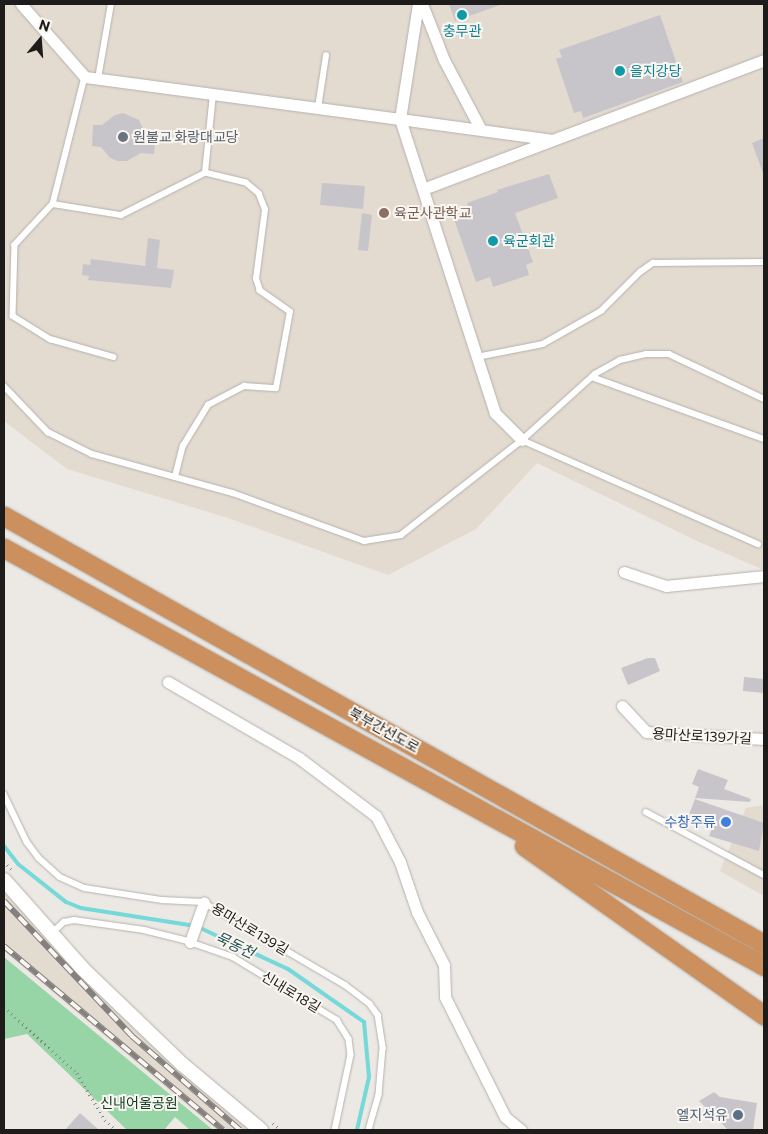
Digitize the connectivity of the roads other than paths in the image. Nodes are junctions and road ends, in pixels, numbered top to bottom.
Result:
1 (21, 4) edge
2 (111, 4) edge
3 (418, 4) edge
4 (422, 4) edge
5 (326, 56) dead end
6 (764, 60) edge
7 (85, 78) junction
8 (98, 79) junction
9 (214, 94) junction
10 (318, 108) junction
11 (400, 119) junction
12 (481, 130) junction
13 (554, 140) junction
14 (205, 173) junction
15 (423, 189) junction
16 (53, 204) junction
17 (764, 262) edge
18 (114, 357) dead end
19 (477, 357) junction
20 (592, 377) junction
21 (4, 386) edge
22 (764, 399) edge
23 (764, 439) edge
24 (522, 440) junction
25 (175, 477) junction
26 (4, 516) edge
27 (758, 544) dead end
28 (4, 548) edge
29 (624, 572) dead end
30 (764, 576) edge
31 (168, 682) dead end
32 (622, 706) dead end
33 (764, 739) edge
34 (4, 794) edge
35 (460, 800) junction
36 (646, 812) dead end
37 (764, 875) edge
38 (4, 880) edge
39 (204, 902) junction
40 (730, 924) junction
41 (764, 932) edge
42 (52, 934) junction
43 (190, 942) junction
44 (764, 944) edge
45 (764, 966) edge
46 (764, 1015) edge
47 (261, 1130) edge
48 (335, 1130) edge
49 (369, 1130) edge
50 (521, 1130) edge

1 - 7 street
2 - 8 lane
3 - 11 street
4 - 12 street
5 - 10 lane
6 - 13 street
7 - 8 street
7 - 16 lane
8 - 9 street
9 - 10 street
9 - 14 lane
10 - 11 street
11 - 12 street
11 - 15 street
12 - 13 street
13 - 15 street
14 - 16 lane
14 - 25 lane
15 - 19 street
16 - 18 lane
17 - 19 lane
19 - 24 street
20 - 22 lane
20 - 23 lane
20 - 24 lane
21 - 25 lane
24 - 25 lane
24 - 27 lane
26 - 40 highway, 북부간선도로
28 - 35 highway, 북부간선도로
29 - 30 street
31 - 50 street
32 - 33 street, 용마산로139가길
34 - 39 lane, 용마산로139길
35 - 45 highway, 북부간선도로
35 - 46 highway
36 - 37 lane
38 - 42 street
39 - 43 street
39 - 49 lane, 용마산로139길
40 - 41 highway
40 - 44 highway, 북부간선도로
42 - 43 lane, 신내로18길
42 - 47 street
43 - 48 lane, 신내로18길

